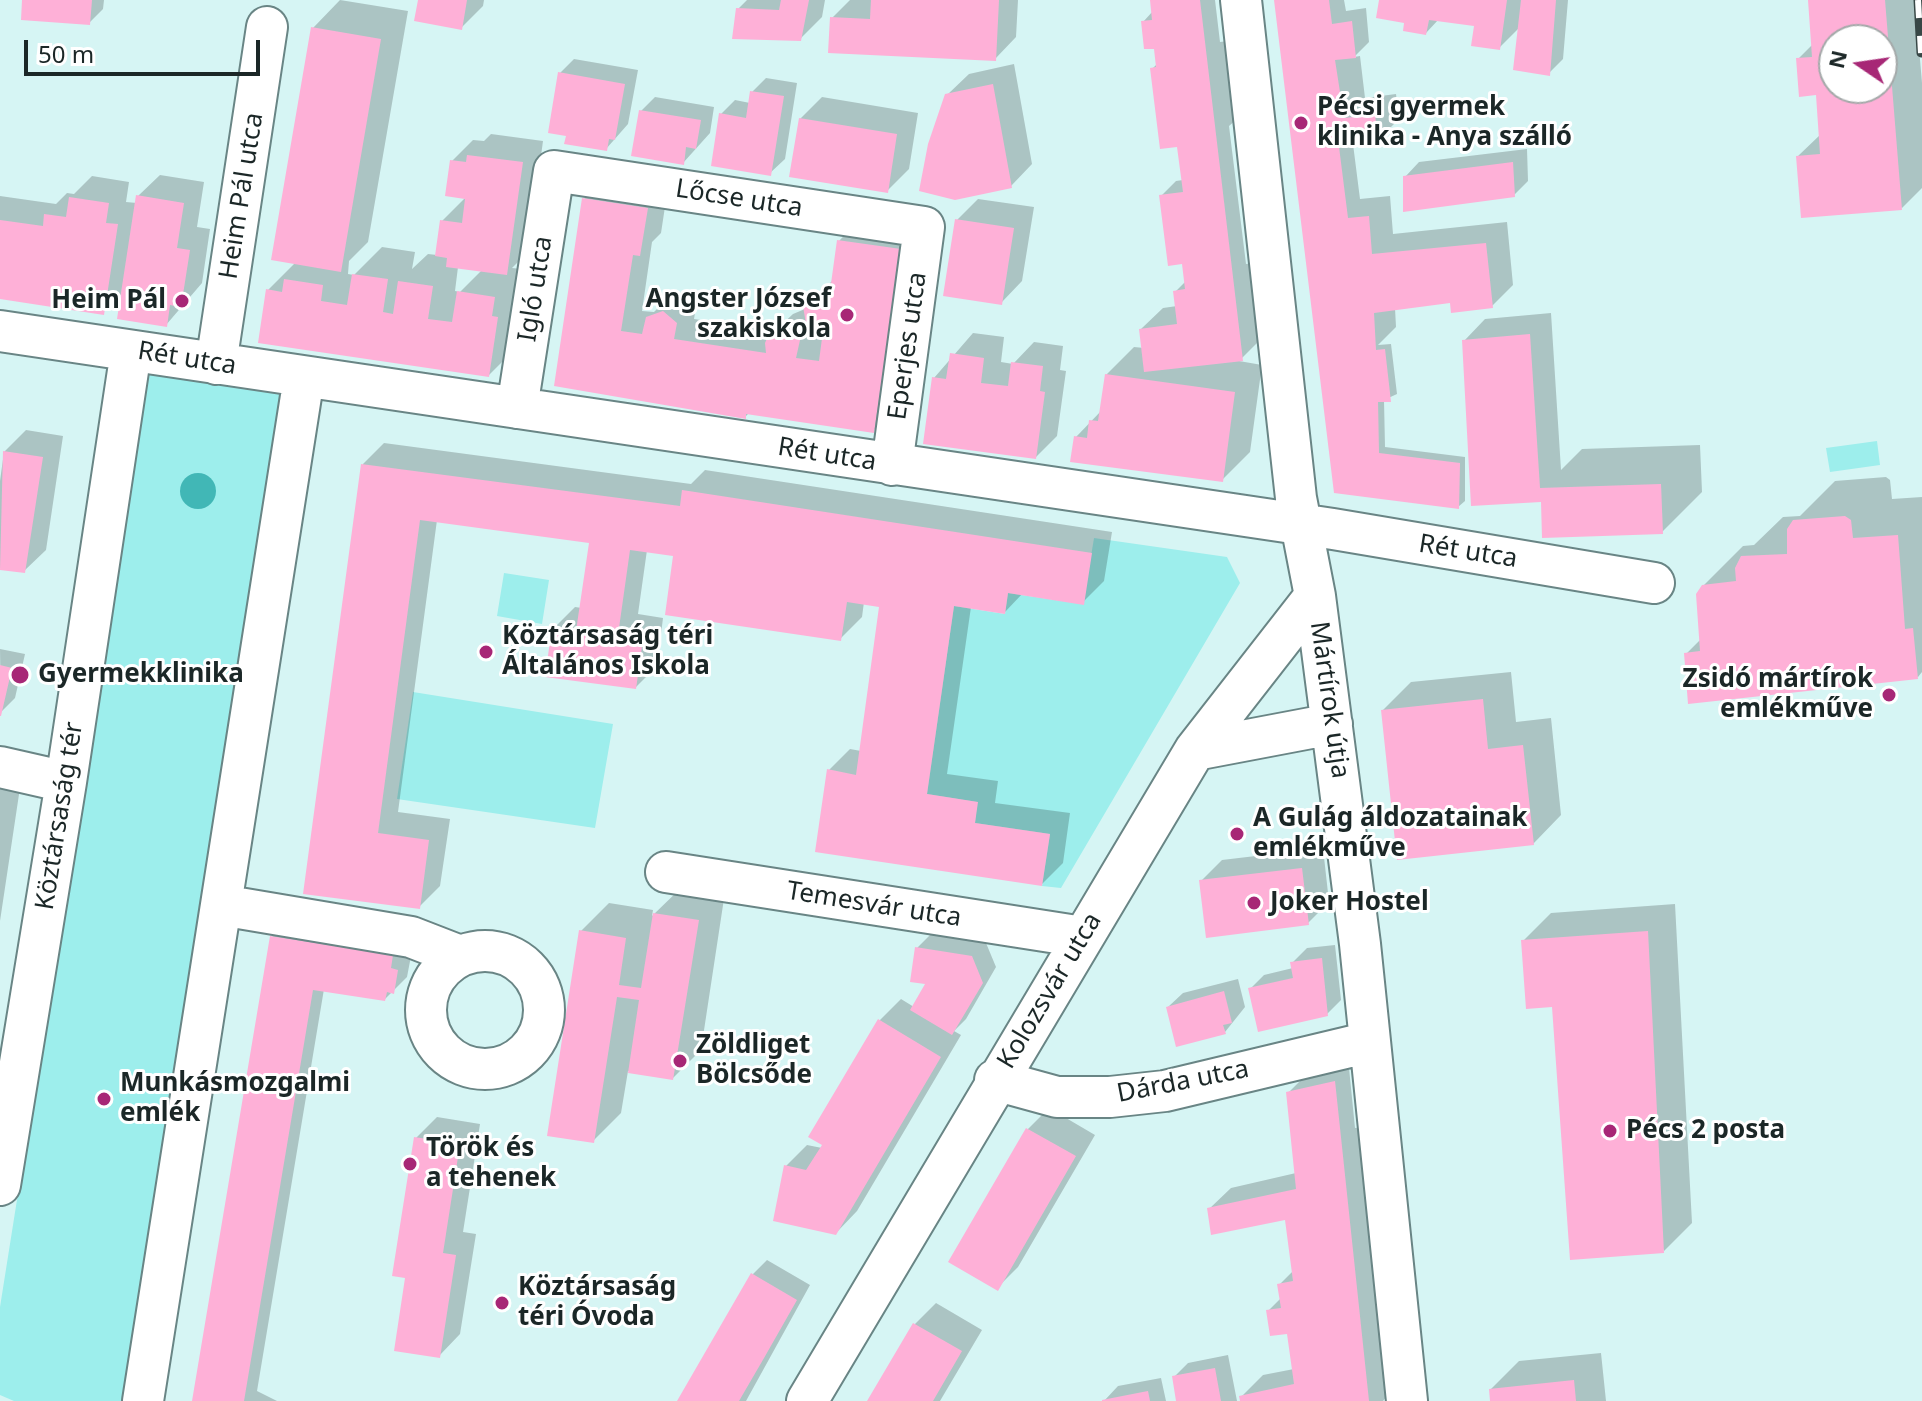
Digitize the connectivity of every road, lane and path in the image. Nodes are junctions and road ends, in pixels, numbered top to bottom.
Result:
1 (1241, 0) edge
2 (267, 27) dead end
3 (554, 171) joint
4 (924, 227) joint
5 (0, 331) edge
6 (131, 351) junction
7 (216, 364) junction
8 (304, 377) junction
9 (517, 408) junction
10 (892, 465) junction
11 (1301, 526) junction
12 (1654, 583) dead end
13 (1315, 596) junction
14 (1332, 724) junction
15 (1195, 750) junction
16 (0, 767) edge
17 (66, 782) junction
18 (666, 872) dead end
19 (221, 905) junction
20 (1083, 937) junction
21 (460, 956) dead end
22 (1370, 1042) junction
23 (995, 1080) junction
24 (0, 1185) edge
25 (143, 1401) edge
26 (807, 1401) edge
27 (1407, 1401) edge

1 - 11 street, Mártírok útja
2 - 7 street, Heim Pál utca
3 - 4 street, Lőcse utca
3 - 9 street, Igló utca
4 - 10 street, Eperjes utca
5 - 6 street, Rét utca
6 - 7 street, Rét utca
6 - 17 street, Köztársaság tér
7 - 8 street, Rét utca
8 - 9 street, Rét utca
8 - 19 street
9 - 10 street, Rét utca
10 - 11 street, Rét utca
11 - 12 street, Rét utca
11 - 13 street, Mártírok útja
13 - 14 street, Mártírok útja
13 - 15 street, Kolozsvár utca
14 - 15 street
14 - 22 street, Mártírok útja
15 - 20 street, Kolozsvár utca
16 - 17 street
17 - 24 street, Köztársaság tér
18 - 20 street, Temesvár utca
19 - 21 street
19 - 25 street
20 - 23 street, Kolozsvár utca
22 - 23 street, Dárda utca
22 - 27 street, Mártírok útja
23 - 26 street, Kolozsvár utca

